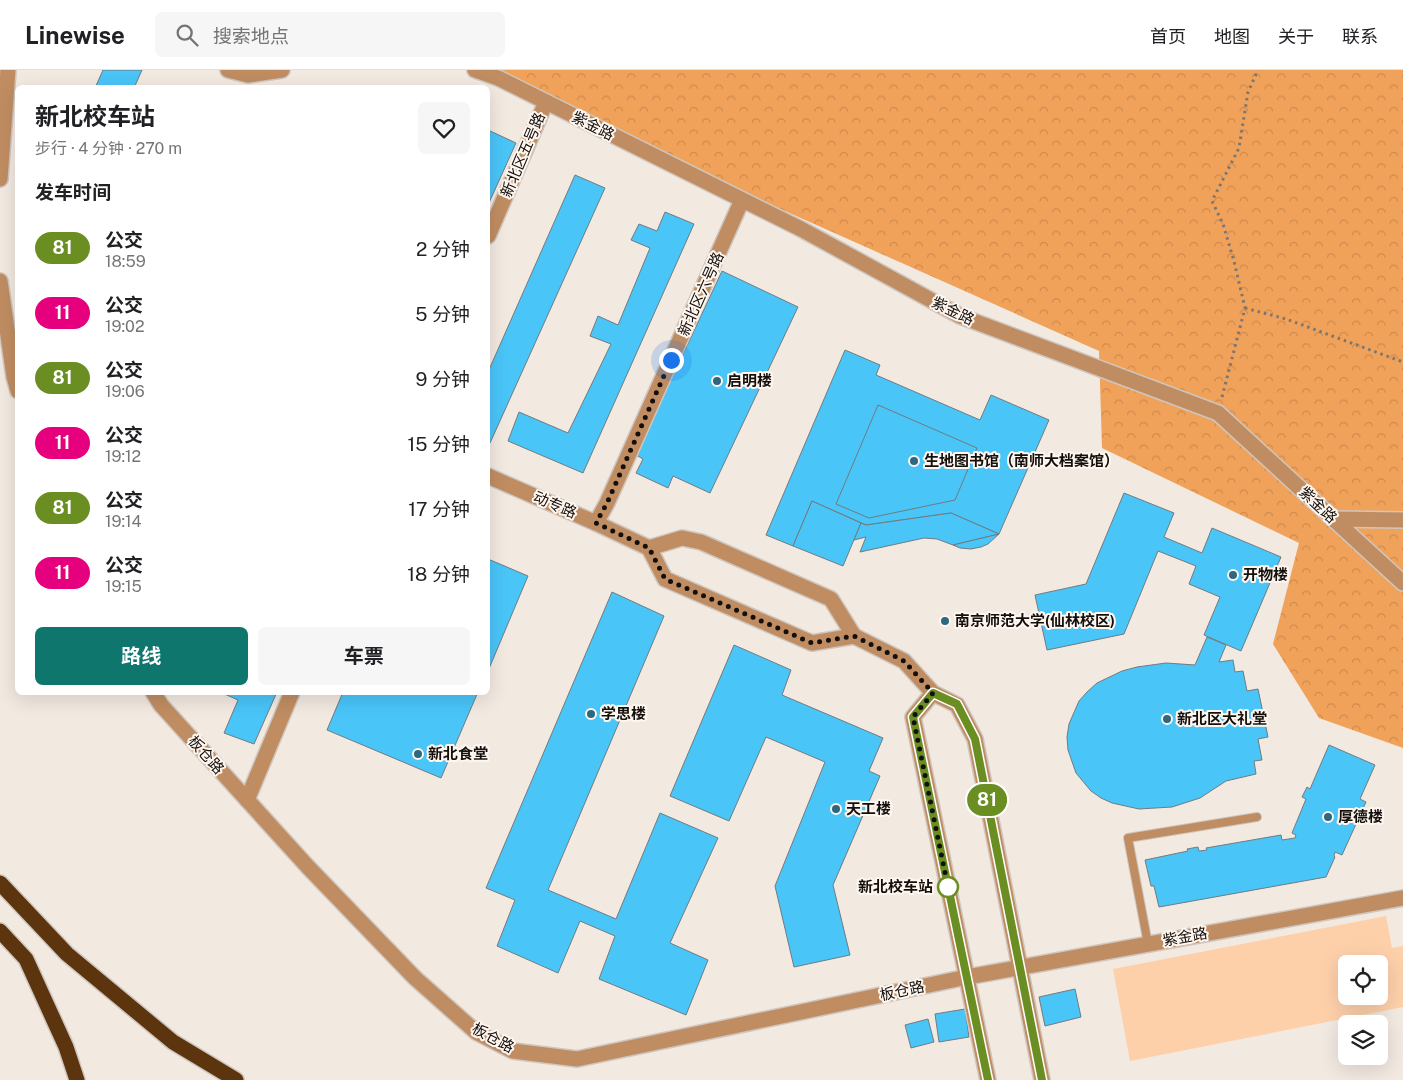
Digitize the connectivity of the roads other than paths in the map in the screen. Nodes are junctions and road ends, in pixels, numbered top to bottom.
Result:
1 (8, 70) edge
2 (228, 70) edge
3 (282, 70) edge
4 (475, 70) edge
5 (546, 102) junction
6 (0, 179) edge
7 (742, 200) junction
8 (490, 231) edge
9 (0, 281) edge
10 (14, 338) edge
11 (15, 380) edge
12 (490, 477) edge
13 (1334, 519) junction
14 (1403, 520) edge
15 (596, 523) junction
16 (649, 548) junction
17 (1403, 584) edge
18 (854, 636) junction
19 (933, 693) junction
20 (155, 695) edge
21 (291, 695) edge
22 (247, 800) junction
23 (1257, 817) dead end
24 (0, 883) edge
25 (1403, 898) edge
26 (0, 931) edge
27 (1148, 944) junction
28 (1020, 967) junction
29 (967, 977) junction
30 (78, 1080) edge
31 (236, 1080) edge
32 (988, 1080) edge
33 (1042, 1080) edge

1 - 6 street
2 - 3 street
4 - 5 street, 紫金路
5 - 7 street, 紫金路
5 - 8 street, 新北区五号路
7 - 13 street, 紫金路
7 - 15 street, 新北区六号路
9 - 10 street
10 - 11 street
12 - 15 street, 动专路
13 - 14 street
13 - 17 street, 紫金路
15 - 16 street, 动专路
16 - 18 street
16 - 18 street
18 - 19 street
19 - 28 street
19 - 29 street
20 - 22 street, 板仓路
21 - 22 street
22 - 29 street, 板仓路
23 - 27 lane
24 - 31 highway
25 - 27 street, 紫金路
26 - 30 highway
27 - 28 street, 紫金路
28 - 29 street, 紫金路
28 - 33 street
29 - 32 street

